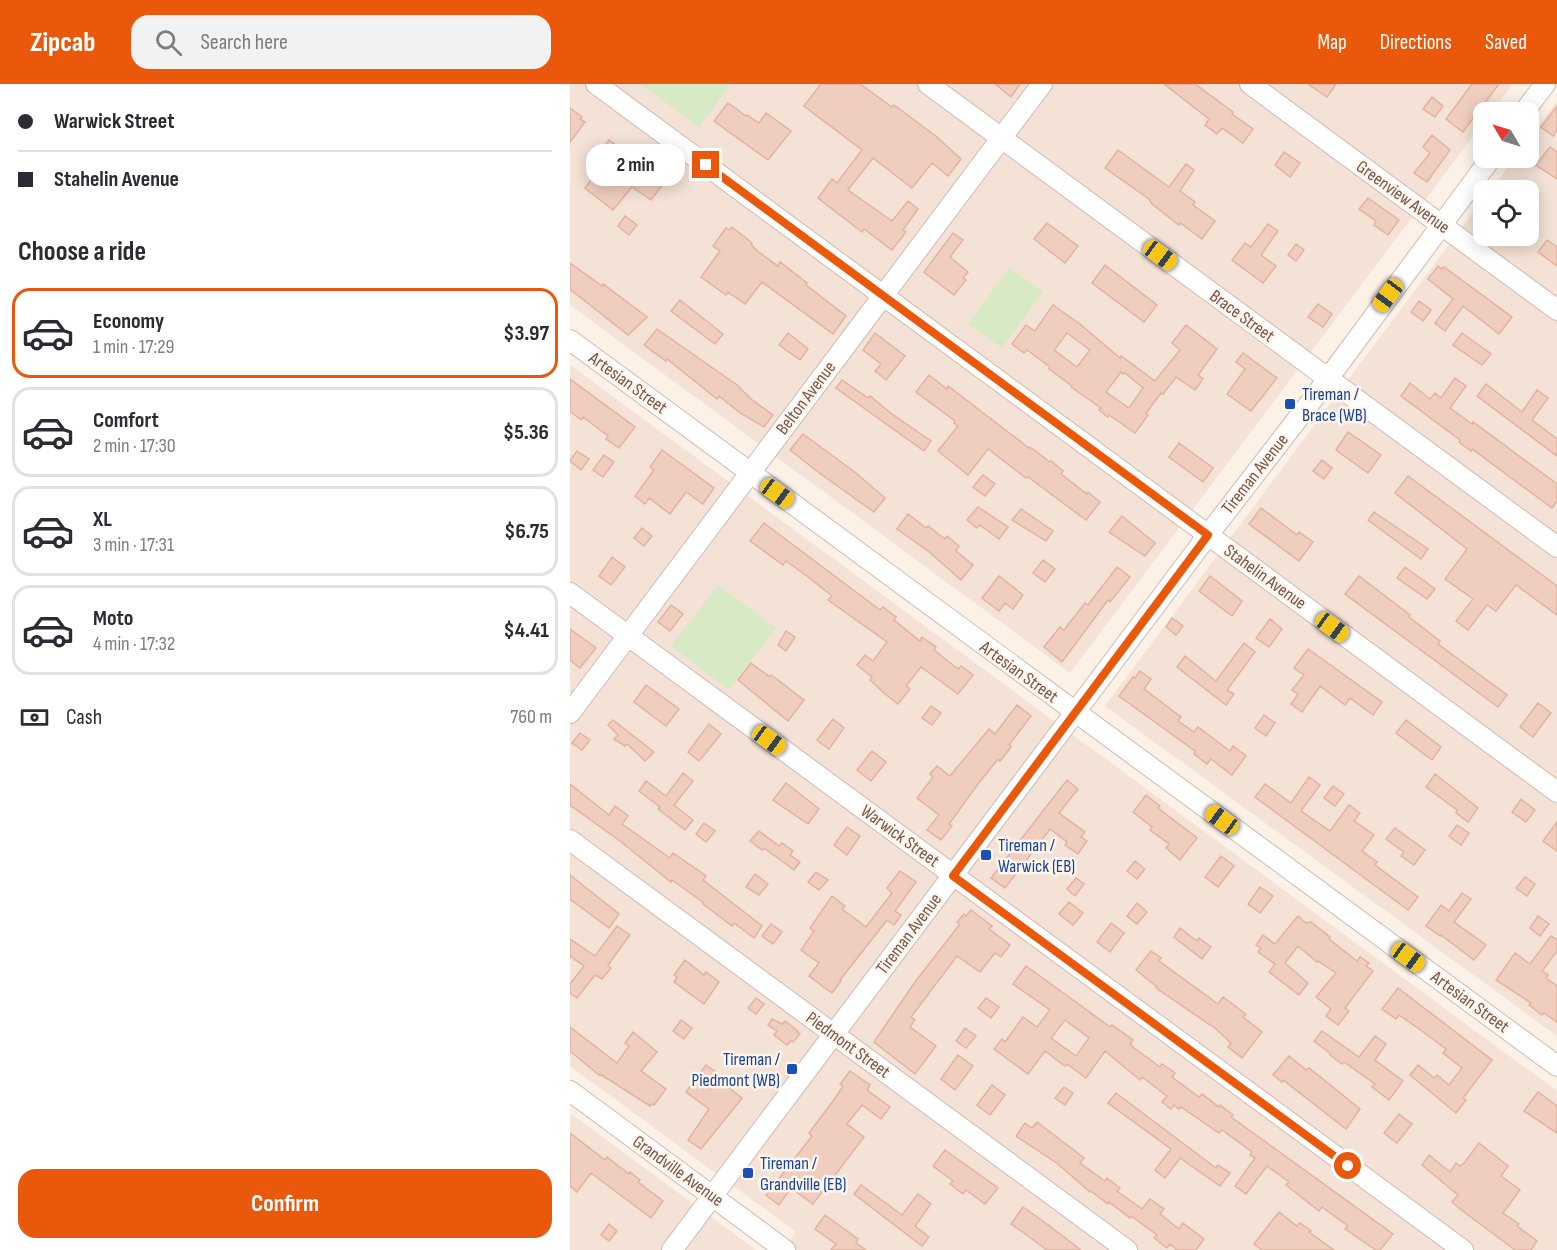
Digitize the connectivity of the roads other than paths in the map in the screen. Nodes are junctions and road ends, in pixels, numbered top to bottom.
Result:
1 (596, 84) edge
2 (928, 84) edge
3 (1042, 84) edge
4 (1250, 84) edge
5 (1545, 84) edge
6 (1532, 102) edge
7 (1002, 138) junction
8 (1483, 168) edge
9 (1441, 224) junction
10 (884, 296) junction
11 (1557, 310) edge
12 (570, 340) edge
13 (1326, 378) junction
14 (750, 473) junction
15 (1208, 535) junction
16 (1557, 547) edge
17 (570, 593) edge
18 (627, 635) junction
19 (570, 713) edge
20 (1076, 713) junction
21 (1557, 792) edge
22 (570, 840) edge
23 (953, 876) junction
24 (834, 1035) junction
25 (1557, 1066) edge
26 (570, 1091) edge
27 (713, 1196) junction
28 (672, 1250) edge
29 (785, 1250) edge
30 (1127, 1250) edge
31 (1463, 1250) edge

1 - 10 street, Stahelin Avenue
2 - 7 street, Brace Street
3 - 7 street, Belton Avenue
4 - 9 street, Greenview Avenue
5 - 6 street
7 - 10 street, Belton Avenue
7 - 13 street, Brace Street
8 - 9 street, Tireman Avenue
9 - 11 street, Greenview Avenue
9 - 13 street, Tireman Avenue
10 - 14 street, Belton Avenue
10 - 15 street, Stahelin Avenue
12 - 14 street, Artesian Street
13 - 15 street, Tireman Avenue
13 - 16 street, Brace Street
14 - 18 street, Belton Avenue
14 - 20 street, Artesian Street
15 - 20 street, Tireman Avenue
15 - 21 street, Stahelin Avenue
17 - 18 street, Warwick Street
18 - 19 street, Belton Avenue
18 - 23 street, Warwick Street
20 - 23 street, Tireman Avenue
20 - 25 street, Artesian Street
22 - 24 street, Piedmont Street
23 - 24 street, Tireman Avenue
23 - 31 street, Warwick Street
24 - 27 street, Tireman Avenue
24 - 30 street, Piedmont Street
26 - 27 street, Grandville Avenue
27 - 28 street, Tireman Avenue
27 - 29 street, Grandville Avenue

